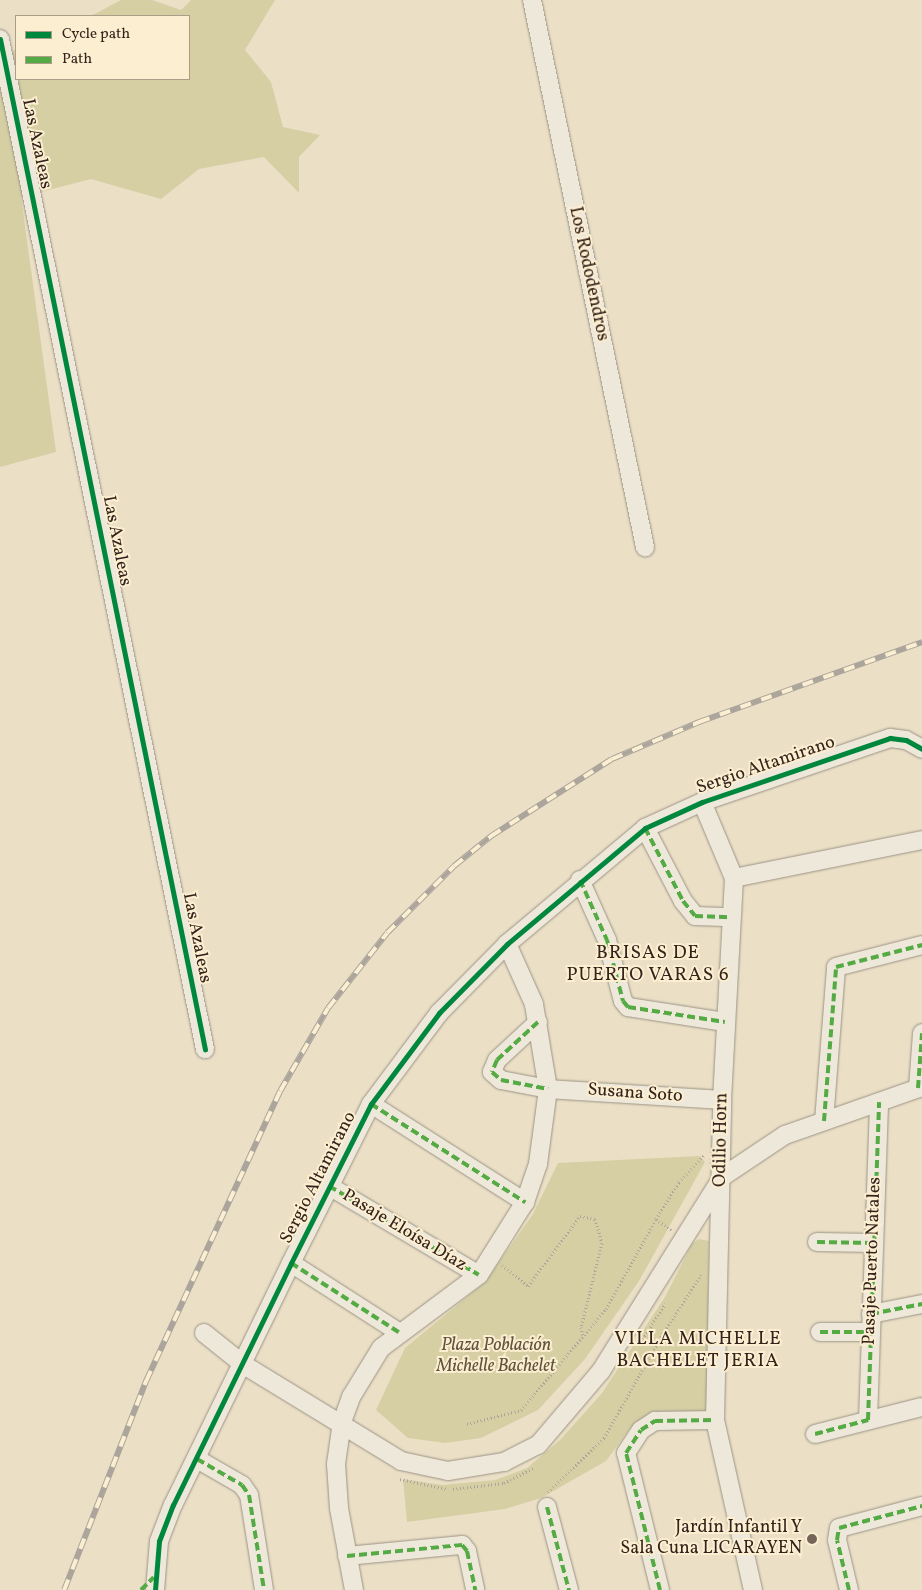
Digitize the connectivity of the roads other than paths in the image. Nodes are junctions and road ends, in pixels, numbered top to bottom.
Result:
1 (532, 0) edge
2 (0, 39) edge
3 (645, 547) dead end
4 (922, 749) edge
5 (702, 802) junction
6 (645, 828) junction
7 (922, 840) edge
8 (734, 878) junction
9 (580, 880) junction
10 (731, 917) junction
11 (507, 944) junction
12 (922, 945) edge
13 (538, 1022) junction
14 (725, 1022) junction
15 (922, 1034) edge
16 (205, 1049) dead end
17 (548, 1088) junction
18 (920, 1088) edge
19 (722, 1100) junction
20 (878, 1102) junction
21 (371, 1104) junction
22 (824, 1121) junction
23 (722, 1177) junction
24 (329, 1186) junction
25 (525, 1202) junction
26 (690, 1229) junction
27 (720, 1233) junction
28 (817, 1242) dead end
29 (873, 1243) junction
30 (291, 1263) junction
31 (479, 1275) junction
32 (922, 1304) edge
33 (871, 1314) junction
34 (820, 1332) dead end
35 (871, 1332) junction
36 (204, 1333) dead end
37 (400, 1334) junction
38 (244, 1365) junction
39 (922, 1407) edge
40 (716, 1420) junction
41 (868, 1420) junction
42 (342, 1422) junction
43 (815, 1434) dead end
44 (197, 1459) junction
45 (922, 1506) edge
46 (547, 1507) road end
47 (347, 1556) junction
48 (154, 1584) edge
49 (141, 1590) edge
50 (264, 1590) edge
51 (354, 1590) edge
52 (475, 1590) edge
53 (569, 1590) edge
54 (660, 1590) edge
55 (753, 1590) edge
56 (849, 1590) edge

1 - 3 street, Los Rododendros
2 - 16 street, Las Azaleas
4 - 5 street, Sergio Altamirano
5 - 6 street, Sergio Altamirano
5 - 8 street
6 - 9 street, Sergio Altamirano
6 - 10 street
7 - 8 street
8 - 10 street, Odilio Horn
9 - 11 street, Sergio Altamirano
9 - 14 street
10 - 14 street, Odilio Horn
11 - 13 street
11 - 21 street, Sergio Altamirano
12 - 22 street
13 - 17 street
13 - 17 street, Susana Soto
14 - 19 street, Odilio Horn
15 - 18 street
17 - 19 street, Susana Soto
17 - 25 street
18 - 20 street
19 - 23 street, Odilio Horn
20 - 22 street
20 - 29 street, Pasaje Puerto Natales
21 - 24 street, Sergio Altamirano
21 - 25 street
22 - 23 street
23 - 26 street
23 - 27 street, Odilio Horn
24 - 30 street, Sergio Altamirano
24 - 31 street, Pasaje Eloísa Díaz
25 - 31 street
26 - 27 street
26 - 42 street
27 - 40 street, Odilio Horn
28 - 29 street
29 - 33 street, Pasaje Puerto Natales
30 - 37 street
30 - 38 street, Sergio Altamirano
31 - 37 street
32 - 33 street
33 - 35 street, Pasaje Puerto Natales
34 - 35 street
35 - 41 street, Pasaje Puerto Natales
36 - 38 street
37 - 42 street
38 - 42 street
38 - 44 street, Sergio Altamirano
39 - 41 street
40 - 54 street
40 - 55 street, Odilio Horn
41 - 43 street
42 - 47 street
44 - 48 street, Sergio Altamirano
44 - 50 street
45 - 56 street
46 - 53 street
47 - 51 street
47 - 52 street
48 - 49 street

